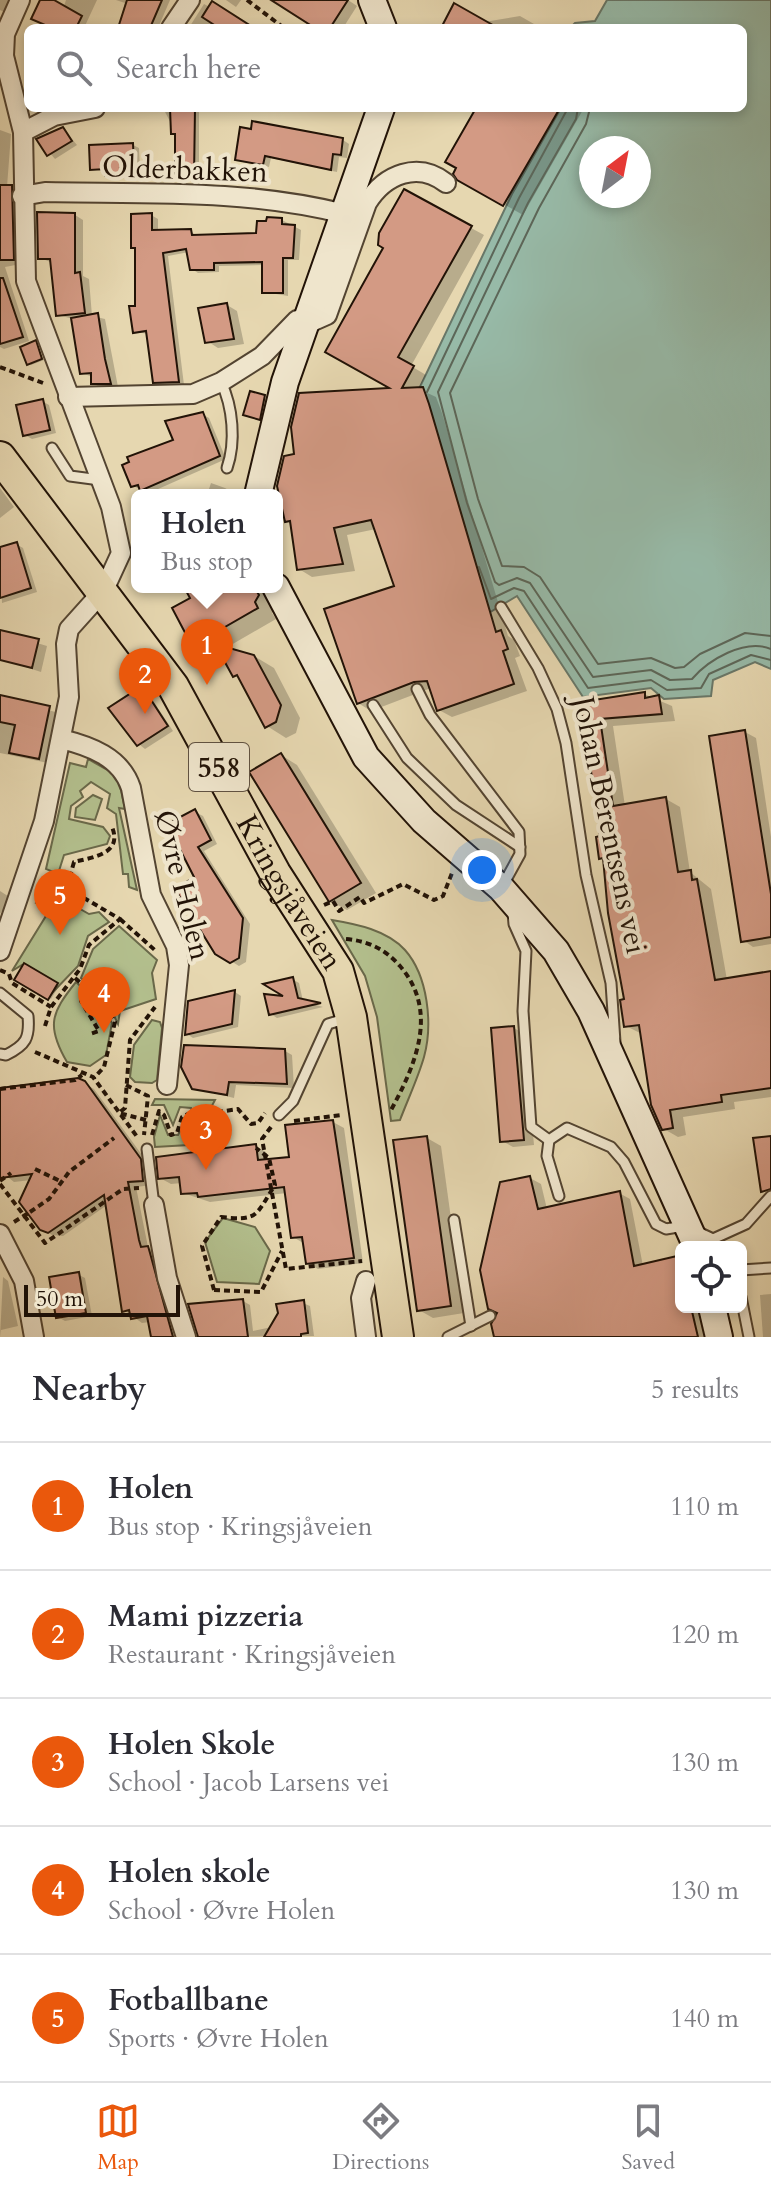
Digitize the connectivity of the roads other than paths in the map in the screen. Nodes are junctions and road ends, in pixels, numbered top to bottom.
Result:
1 (20, 0) edge
2 (190, 0) edge
3 (372, 0) edge
4 (174, 24) edge
5 (381, 24) edge
6 (2, 56) edge
7 (74, 112) edge
8 (380, 112) edge
9 (23, 132) junction
10 (446, 183) dead end
11 (22, 196) junction
12 (345, 214) junction
13 (309, 323) junction
14 (221, 382) junction
15 (68, 397) junction
16 (52, 448) dead end
17 (0, 457) edge
18 (227, 468) dead end
19 (100, 480) junction
20 (259, 489) edge
21 (104, 590) junction
22 (279, 593) edge
23 (501, 607) dead end
24 (417, 689) dead end
25 (373, 705) dead end
26 (61, 739) junction
27 (520, 847) junction
28 (506, 894) junction
29 (0, 951) edge
30 (0, 993) edge
31 (351, 1017) junction
32 (0, 1054) edge
33 (618, 1069) junction
34 (167, 1085) dead end
35 (281, 1119) road end
36 (549, 1140) junction
37 (147, 1149) road end
38 (153, 1196) joint
39 (559, 1196) dead end
40 (771, 1196) edge
41 (454, 1220) dead end
42 (7, 1228) edge
43 (693, 1236) edge
44 (771, 1268) edge
45 (747, 1270) edge
46 (366, 1281) dead end
47 (713, 1313) edge
48 (744, 1313) edge
49 (490, 1316) dead end
50 (471, 1326) junction
51 (34, 1337) edge
52 (186, 1337) edge
53 (366, 1337) edge
54 (398, 1337) edge
55 (448, 1337) edge
56 (719, 1337) edge
57 (749, 1337) edge

1 - 6 street
2 - 4 street
3 - 5 street
6 - 9 street
7 - 9 street
8 - 12 street
9 - 11 street
10 - 13 street
11 - 12 street, Olderbakken
11 - 15 street
12 - 13 street
13 - 14 street
13 - 20 street
14 - 15 street
14 - 18 lane
15 - 19 street
16 - 19 lane
17 - 21 main road, Kringsjåveien / 558
19 - 21 street
21 - 26 street
21 - 31 main road, Kringsjåveien / 558
22 - 28 street, Johan Berentsens vei
23 - 33 lane, Johan Berentsens vei
24 - 27 lane
25 - 27 lane
26 - 29 street
26 - 34 street, Øvre Holen
27 - 28 lane
28 - 33 street, Johan Berentsens vei
28 - 36 lane
30 - 32 lane
31 - 35 lane
31 - 54 main road, Kringsjåveien / 558
33 - 43 street, Johan Berentsens vei
36 - 39 lane
36 - 43 lane
37 - 38 lane
38 - 52 street
40 - 43 lane
41 - 50 lane
42 - 51 street
44 - 45 lane
46 - 53 street
47 - 56 street
48 - 57 lane
49 - 50 lane
50 - 55 lane

